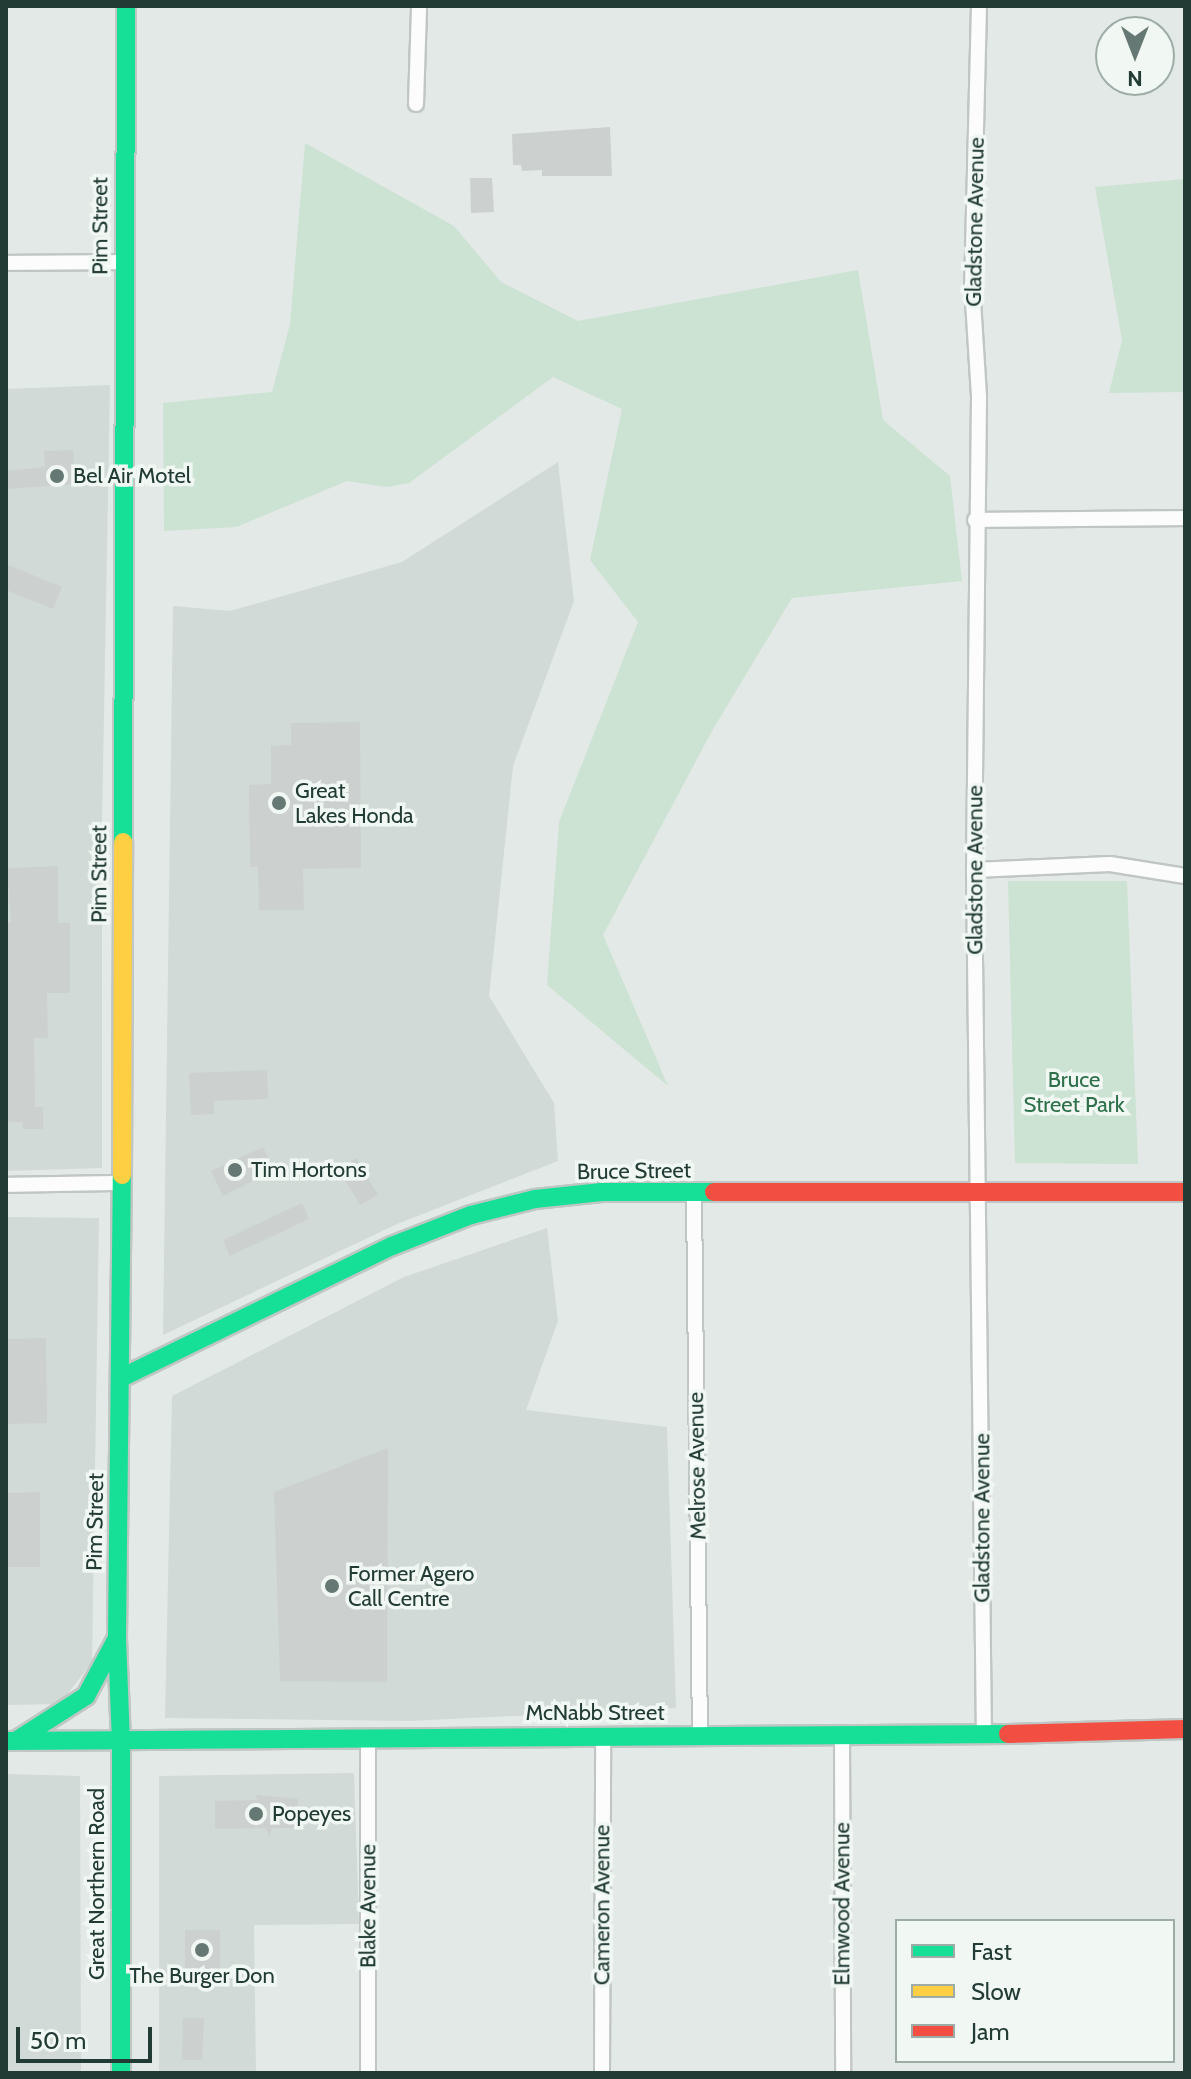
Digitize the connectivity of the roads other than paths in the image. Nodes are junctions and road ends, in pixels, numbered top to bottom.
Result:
1 (126, 6) edge
2 (419, 6) edge
3 (979, 6) edge
4 (416, 104) dead end
5 (124, 262) junction
6 (6, 263) edge
7 (1185, 518) edge
8 (975, 520) junction
9 (974, 870) junction
10 (1185, 876) edge
11 (122, 1183) junction
12 (6, 1185) edge
13 (980, 1192) junction
14 (1185, 1192) edge
15 (694, 1195) junction
16 (121, 1378) junction
17 (117, 1638) junction
18 (1185, 1729) edge
19 (842, 1735) junction
20 (984, 1735) junction
21 (603, 1737) junction
22 (700, 1737) junction
23 (368, 1739) junction
24 (11, 1741) edge
25 (121, 1743) junction
26 (121, 2073) edge
27 (368, 2073) edge
28 (602, 2073) edge
29 (843, 2073) edge

1 - 5 main road, Pim Street
2 - 4 street
3 - 8 street, Gladstone Avenue
5 - 6 street
5 - 11 main road, Pim Street
7 - 8 street
8 - 9 street, Gladstone Avenue
9 - 10 street
9 - 13 street, Gladstone Avenue
11 - 12 street
11 - 16 main road, Pim Street
13 - 14 main road, Bruce Street
13 - 15 main road, Bruce Street
13 - 20 street, Gladstone Avenue
15 - 16 main road, Bruce Street
15 - 22 street, Melrose Avenue
16 - 17 main road, Pim Street
17 - 24 main road
17 - 25 main road, Pim Street
18 - 20 main road, McNabb Street
19 - 20 main road, McNabb Street
19 - 22 main road, McNabb Street
19 - 29 street, Elmwood Avenue
21 - 22 main road, McNabb Street
21 - 23 main road, McNabb Street
21 - 28 street, Cameron Avenue
23 - 25 main road, McNabb Street
23 - 27 street, Blake Avenue
24 - 25 main road, McNabb Street
25 - 26 main road, Great Northern Road

